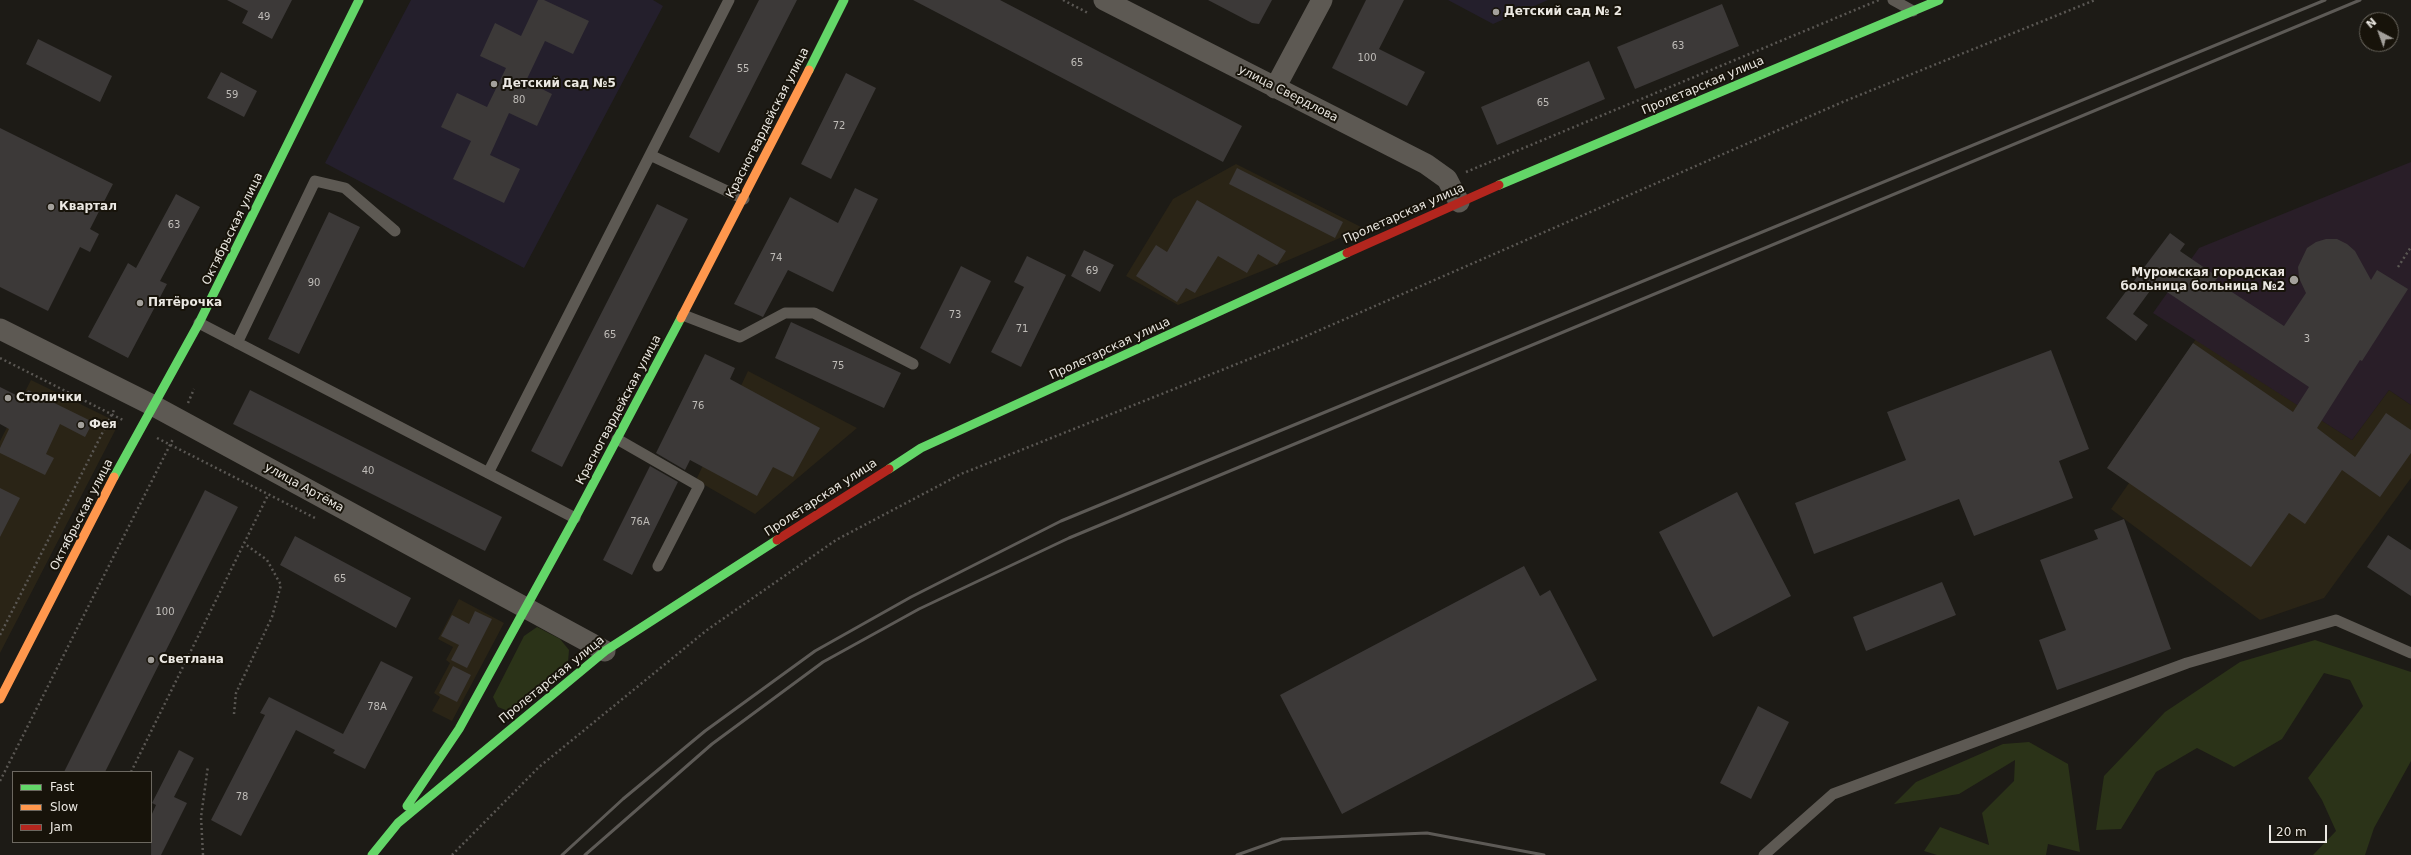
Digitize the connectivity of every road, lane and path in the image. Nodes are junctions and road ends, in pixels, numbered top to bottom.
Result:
1 (359, 0) edge
2 (729, 0) edge
3 (844, 0) edge
4 (1104, 0) edge
5 (1322, 0) edge
6 (1880, 0) edge
7 (1893, 0) edge
8 (1939, 0) edge
9 (2095, 0) edge
10 (1913, 11) junction
11 (1275, 88) junction
12 (650, 156) junction
13 (1447, 180) junction
14 (744, 199) junction
15 (1459, 202) junction
16 (395, 231) dead end
17 (2411, 247) edge
18 (2398, 267) dead end
19 (683, 315) junction
20 (199, 323) junction
21 (0, 329) edge
22 (237, 343) junction
23 (0, 358) edge
24 (913, 364) dead end
25 (194, 389) dead end
26 (124, 391) junction
27 (154, 406) junction
28 (112, 415) junction
29 (181, 420) junction
30 (141, 429) junction
31 (617, 439) junction
32 (171, 445) junction
33 (488, 473) junction
34 (268, 495) junction
35 (575, 518) junction
36 (324, 523) dead end
37 (245, 544) junction
38 (658, 566) dead end
39 (525, 609) junction
40 (0, 635) edge
41 (605, 651) junction
42 (2411, 653) edge
43 (0, 699) edge
44 (234, 714) dead end
45 (208, 766) dead end
46 (132, 771) edge
47 (0, 781) edge
48 (398, 823) junction
49 (203, 855) edge
50 (372, 855) edge
51 (452, 855) edge
52 (1764, 855) edge

1 - 20 street, Октябрьская улица
2 - 12 lane
3 - 14 street, Красногвардейская улица
4 - 11 street, улица Свердлова
5 - 11 street
6 - 13 path
7 - 10 lane
8 - 10 street, Пролетарская улица
9 - 51 path
10 - 15 street, Пролетарская улица
11 - 13 street, улица Свердлова
12 - 14 lane
12 - 33 lane
13 - 15 street, улица Свердлова
14 - 19 street, Красногвардейская улица
15 - 41 street, Пролетарская улица
16 - 22 lane
17 - 18 path
19 - 24 lane
19 - 31 street, Красногвардейская улица
20 - 22 lane
20 - 27 street, Октябрьская улица
21 - 26 street, улица Артёма
22 - 33 lane
23 - 28 path
25 - 29 path
26 - 27 street, улица Артёма
26 - 28 path
27 - 29 street, улица Артёма
27 - 30 street, Октябрьская улица
28 - 30 path
28 - 40 path
29 - 32 path
29 - 39 street, улица Артёма
30 - 32 path
30 - 43 street, Октябрьская улица
31 - 35 street, Красногвардейская улица
31 - 38 lane
32 - 34 path
32 - 47 path
33 - 35 lane
34 - 36 path
34 - 37 path
35 - 39 street, Красногвардейская улица
37 - 44 path
37 - 46 path
39 - 41 street, улица Артёма
39 - 48 street, Красногвардейская улица
41 - 48 street, Пролетарская улица
42 - 52 lane
45 - 49 path
48 - 50 street, Пролетарская улица

